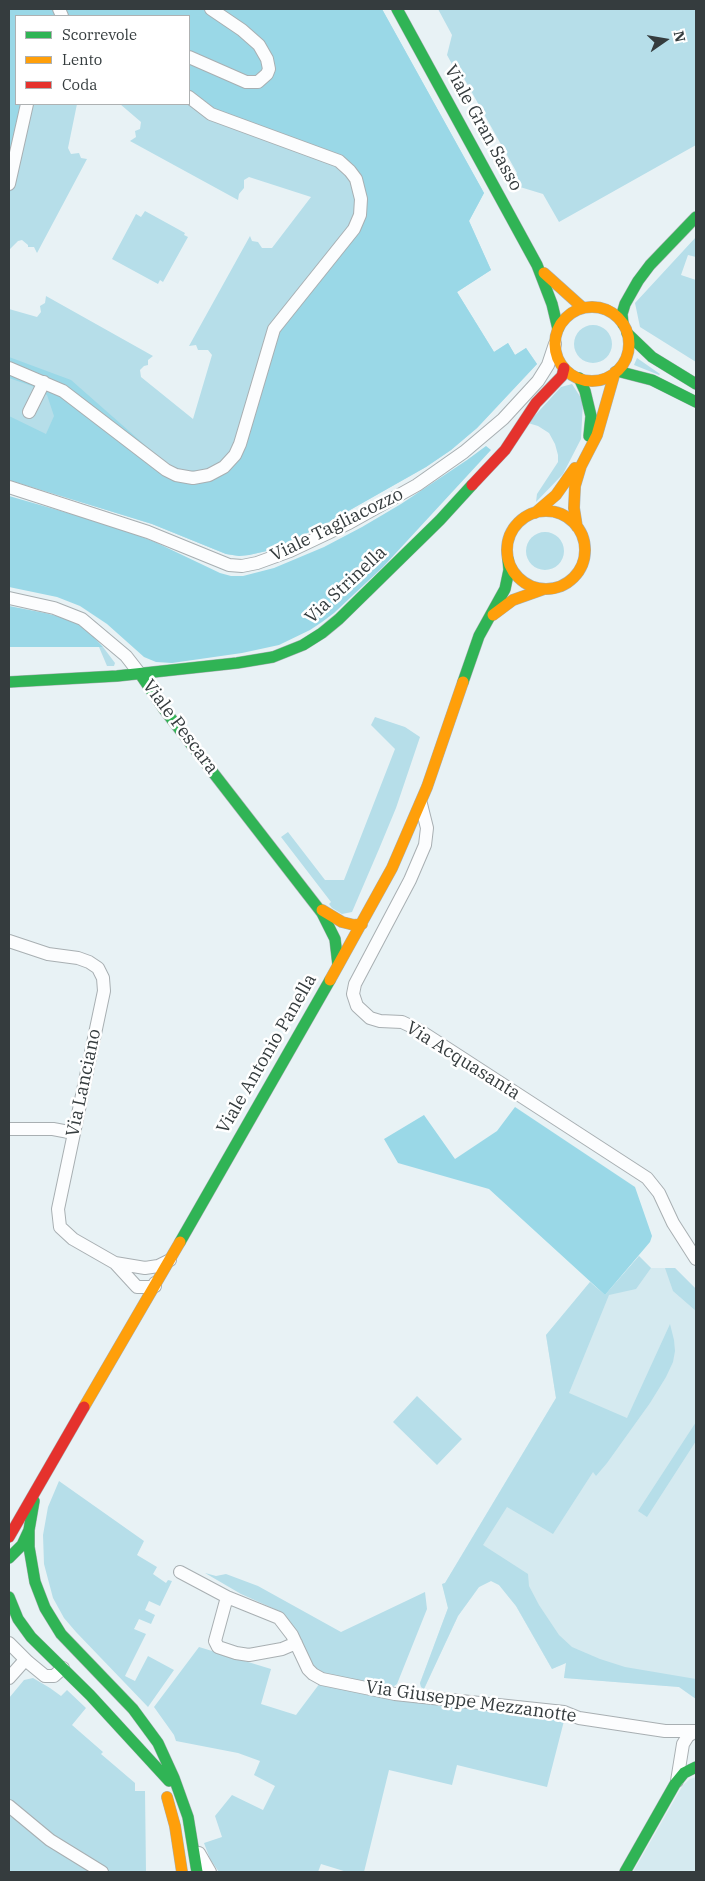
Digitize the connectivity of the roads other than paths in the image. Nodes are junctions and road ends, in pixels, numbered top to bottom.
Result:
1 (211, 9) edge
2 (397, 9) edge
3 (190, 57) edge
4 (190, 98) edge
5 (26, 105) edge
6 (9, 184) edge
7 (696, 217) edge
8 (537, 265) junction
9 (650, 266) junction
10 (621, 289) dead end
11 (605, 300) dead end
12 (588, 307) junction
13 (625, 328) junction
14 (558, 329) junction
15 (555, 344) junction
16 (9, 368) edge
17 (564, 368) junction
18 (616, 371) junction
19 (579, 378) junction
20 (44, 382) junction
21 (696, 384) edge
22 (696, 402) edge
23 (29, 412) dead end
24 (9, 487) edge
25 (535, 513) junction
26 (577, 527) junction
27 (508, 559) junction
28 (544, 589) junction
29 (9, 598) edge
30 (482, 630) junction
31 (140, 674) junction
32 (9, 682) edge
33 (421, 804) junction
34 (315, 904) junction
35 (362, 924) junction
36 (9, 941) edge
37 (338, 965) junction
38 (9, 1129) edge
39 (74, 1133) junction
40 (696, 1259) edge
41 (170, 1260) junction
42 (115, 1263) junction
43 (137, 1267) junction
44 (129, 1279) junction
45 (155, 1286) junction
46 (136, 1319) junction
47 (43, 1476) junction
48 (29, 1530) junction
49 (9, 1537) edge
50 (9, 1558) edge
51 (180, 1572) dead end
52 (9, 1596) edge
53 (227, 1597) junction
54 (296, 1642) junction
55 (9, 1643) edge
56 (25, 1660) junction
57 (63, 1668) junction
58 (9, 1678) edge
59 (665, 1731) junction
60 (696, 1731) edge
61 (129, 1736) junction
62 (681, 1758) junction
63 (696, 1767) edge
64 (676, 1784) junction
65 (183, 1803) junction
66 (9, 1806) edge
67 (191, 1830) junction
68 (102, 1872) edge
69 (182, 1872) edge
70 (197, 1872) edge
71 (210, 1872) edge
72 (625, 1872) edge

1 - 3 street
2 - 8 main road, Viale Gran Sasso
4 - 20 street
5 - 6 street
7 - 9 main road
8 - 12 main road, Viale Gran Sasso
8 - 14 main road, Viale Gran Sasso
9 - 10 main road
9 - 13 main road
11 - 12 main road
12 - 13 main road
12 - 14 main road
13 - 18 main road
13 - 21 main road
14 - 15 main road
15 - 17 main road
15 - 24 street, Viale Tagliacozzo
16 - 20 street
17 - 19 main road
17 - 31 main road, Via Strinella
18 - 19 main road
18 - 22 main road
18 - 26 main road
19 - 25 main road
20 - 23 street
25 - 26 main road
25 - 27 main road
26 - 28 main road
27 - 28 main road
27 - 30 main road, Viale Antonio Panella
28 - 30 main road, Viale Antonio Panella
29 - 31 street, Viale Pescara
30 - 33 main road, Viale Antonio Panella
31 - 32 main road, Via Strinella
31 - 34 main road, Viale Pescara
33 - 35 main road, Viale Antonio Panella
33 - 40 street, Via Acquasanta
34 - 35 main road, Viale Pescara
34 - 37 main road, Viale Pescara
35 - 37 main road, Viale Antonio Panella
36 - 39 street, Via Lanciano
37 - 41 main road, Viale Antonio Panella
38 - 39 street
39 - 42 street, Via Lanciano
41 - 43 street, Via Lanciano
41 - 45 main road, Viale Antonio Panella
42 - 43 street, Via Lanciano
42 - 44 street, Via Lanciano
43 - 45 street
44 - 45 street, Via Lanciano
44 - 46 street, Via Lanciano
45 - 46 main road, Viale Antonio Panella
46 - 47 main road, Viale Antonio Panella
47 - 48 main road, Viale Antonio Panella
47 - 49 main road, Viale Antonio Panella
48 - 50 main road
48 - 65 main road, Viale Antonio Panella
51 - 53 street, Via Giuseppe Mezzanotte
52 - 57 main road, Viale Antonio Panella
53 - 54 street, Via Giuseppe Mezzanotte
53 - 54 street
54 - 59 street, Via Giuseppe Mezzanotte
55 - 56 street
56 - 57 street
56 - 58 street
57 - 61 main road, Viale Antonio Panella
59 - 60 street, Via Giuseppe Mezzanotte
59 - 62 street
60 - 62 street
61 - 65 main road, Viale Antonio Panella
61 - 69 main road, Viale Antonio Panella
62 - 64 street
63 - 64 main road
64 - 72 main road
65 - 67 main road, Viale Antonio Panella
66 - 68 street
67 - 70 main road, Viale Antonio Panella
67 - 71 street

